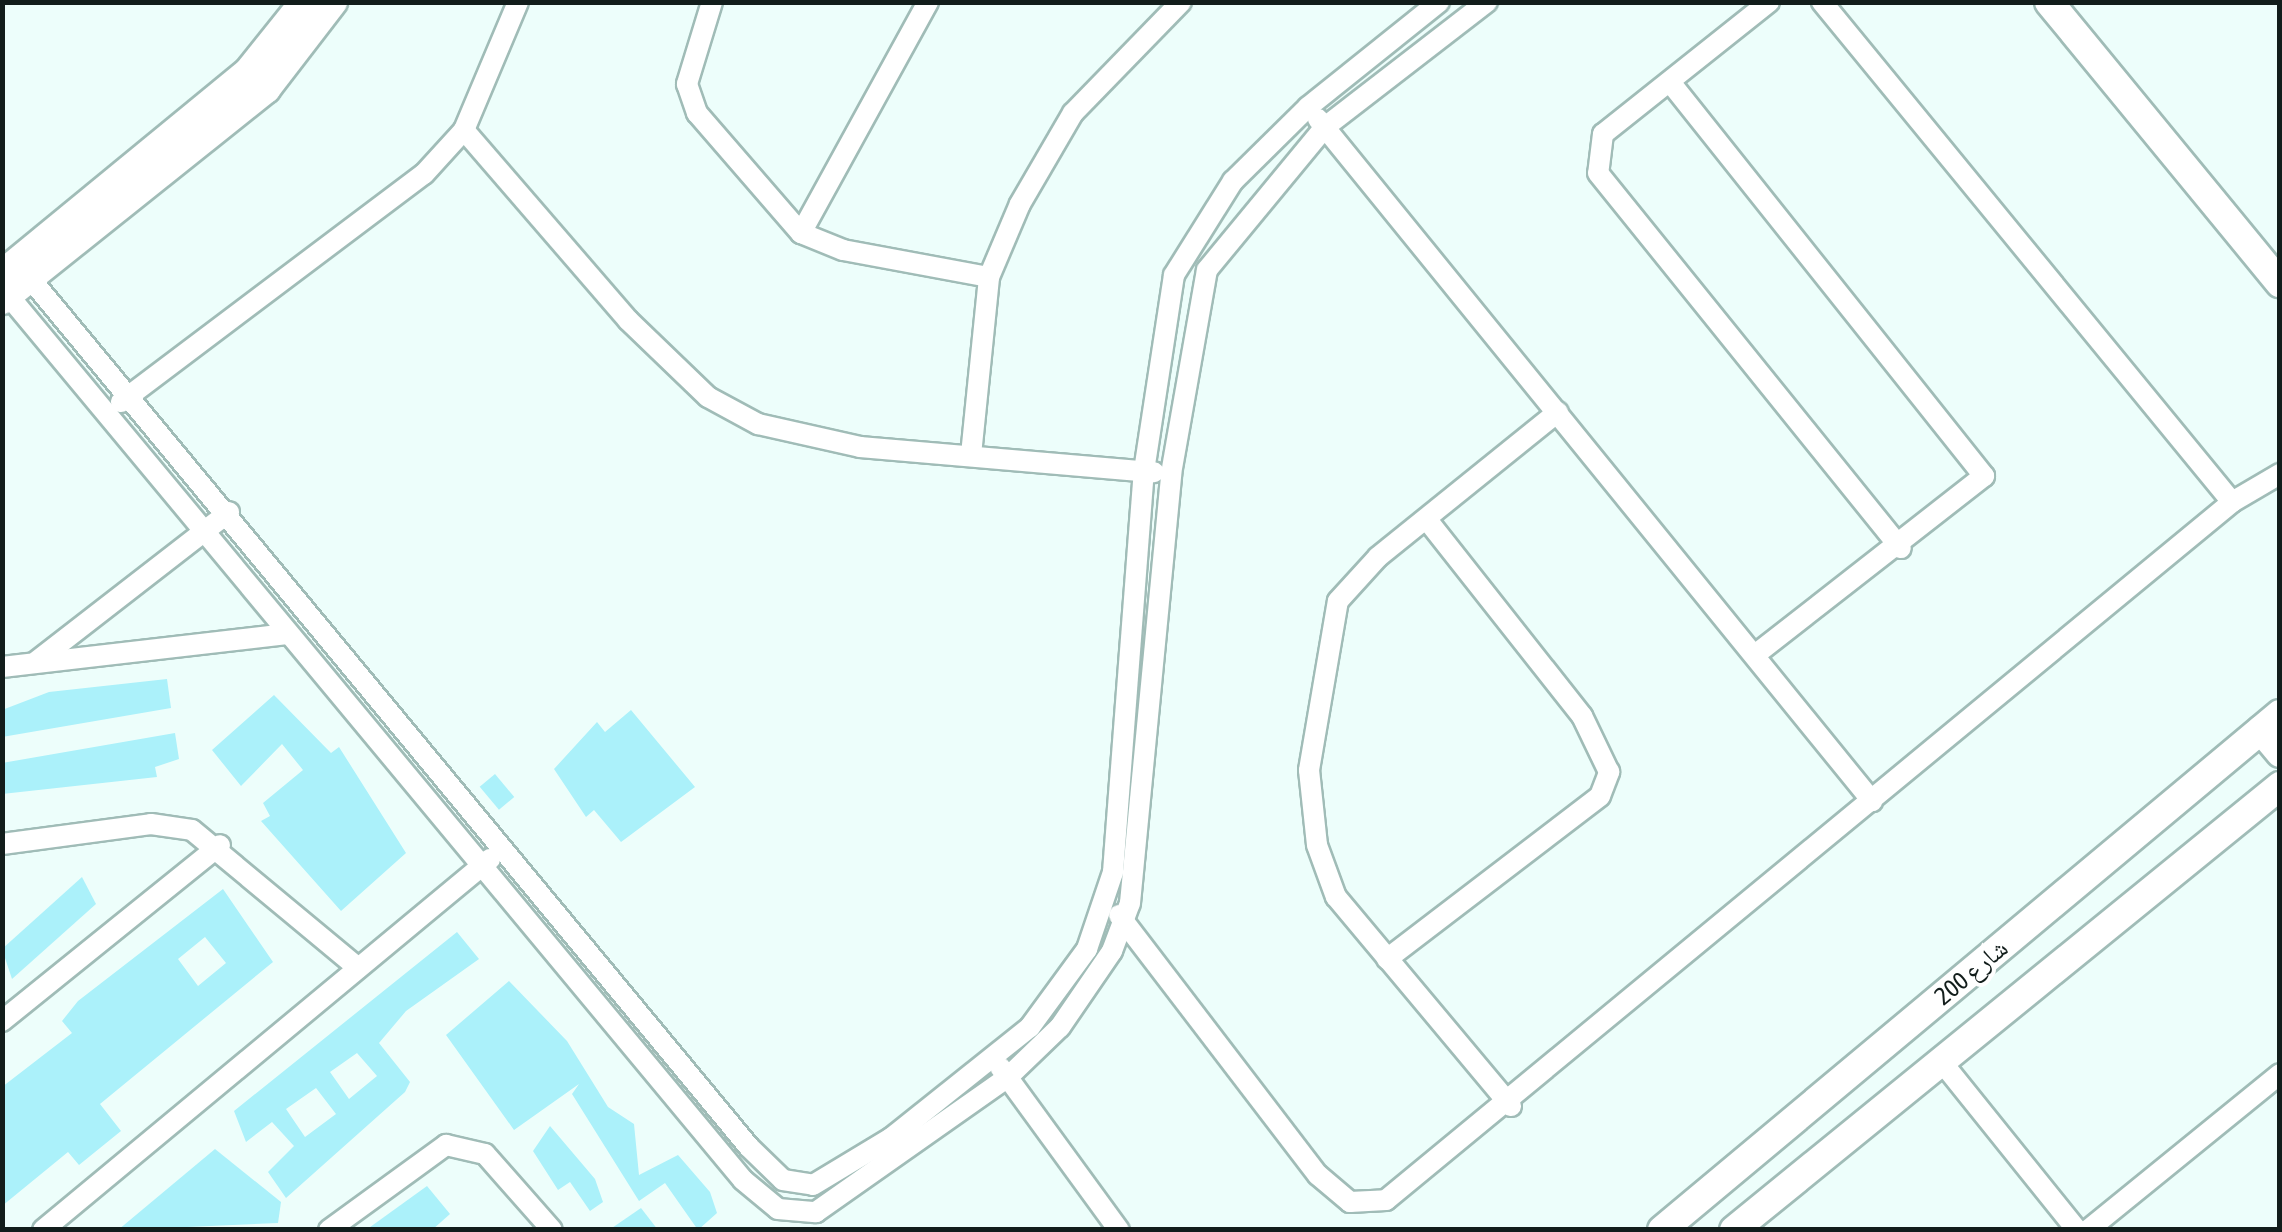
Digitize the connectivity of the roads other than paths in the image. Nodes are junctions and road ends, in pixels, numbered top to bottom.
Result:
1 (304, 2) edge
2 (333, 2) edge
3 (518, 2) edge
4 (712, 2) edge
5 (928, 2) edge
6 (1181, 2) edge
7 (1440, 2) edge
8 (1487, 2) edge
9 (1768, 2) edge
10 (1822, 2) edge
11 (2049, 2) edge
12 (2067, 2) edge
13 (1670, 82) junction
14 (1308, 106) junction
15 (1325, 127) junction
16 (464, 130) junction
17 (801, 233) junction
18 (2280, 264) edge
19 (989, 277) junction
20 (9, 278) edge
21 (2280, 283) edge
22 (130, 395) junction
23 (108, 412) junction
24 (1558, 412) junction
25 (972, 455) junction
26 (1144, 471) junction
27 (1171, 474) junction
28 (2280, 474) edge
29 (2232, 502) junction
30 (229, 512) junction
31 (1428, 520) junction
32 (205, 532) junction
33 (1901, 548) junction
34 (286, 634) junction
35 (1756, 654) junction
36 (35, 662) junction
37 (2, 667) edge
38 (2270, 722) edge
39 (2280, 753) edge
40 (2280, 786) edge
41 (1872, 801) junction
42 (2, 844) edge
43 (220, 844) junction
44 (499, 851) junction
45 (481, 868) junction
46 (1106, 903) junction
47 (1125, 922) junction
48 (1388, 959) junction
49 (358, 968) junction
50 (2, 1021) edge
51 (992, 1058) junction
52 (1941, 1061) junction
53 (2280, 1074) edge
54 (1008, 1078) junction
55 (1511, 1106) junction
56 (1696, 1202) junction
57 (1109, 1226) edge
58 (43, 1230) edge
59 (328, 1230) edge
60 (552, 1230) edge
61 (1662, 1230) edge
62 (1719, 1230) edge
63 (1734, 1230) edge
64 (2078, 1230) edge
65 (2088, 1230) edge

1 - 20 street
2 - 20 street
3 - 16 street
4 - 17 street
5 - 17 street
6 - 19 street
7 - 14 street
8 - 15 street
9 - 13 street
10 - 29 street
11 - 21 street
12 - 18 street
13 - 33 street
13 - 33 street
14 - 15 street
14 - 26 street
15 - 24 street
15 - 27 street
16 - 22 street
16 - 25 street
17 - 19 street
19 - 25 street
20 - 22 street
20 - 23 street
22 - 23 street
22 - 30 street
23 - 32 street
24 - 31 street
24 - 35 street
25 - 26 street
26 - 27 street
26 - 46 street
27 - 47 street
28 - 29 street
29 - 41 street
30 - 32 street
30 - 44 street
31 - 48 street
31 - 48 street
32 - 34 street
32 - 36 street
33 - 35 street
34 - 36 street
34 - 45 street
35 - 41 street
36 - 37 street
38 - 39 street
38 - 56 street, شارع 200
40 - 52 street, شارع 200
41 - 55 street
42 - 43 street
43 - 49 street
43 - 50 street
44 - 45 street
44 - 51 street
45 - 49 street
45 - 54 street
46 - 47 street
46 - 51 street
47 - 54 street
47 - 55 street
48 - 55 street
49 - 58 street
51 - 54 street
52 - 63 street, شارع 200
52 - 64 street
53 - 65 street
54 - 57 street
56 - 61 street, شارع 200
56 - 62 street
59 - 60 street

